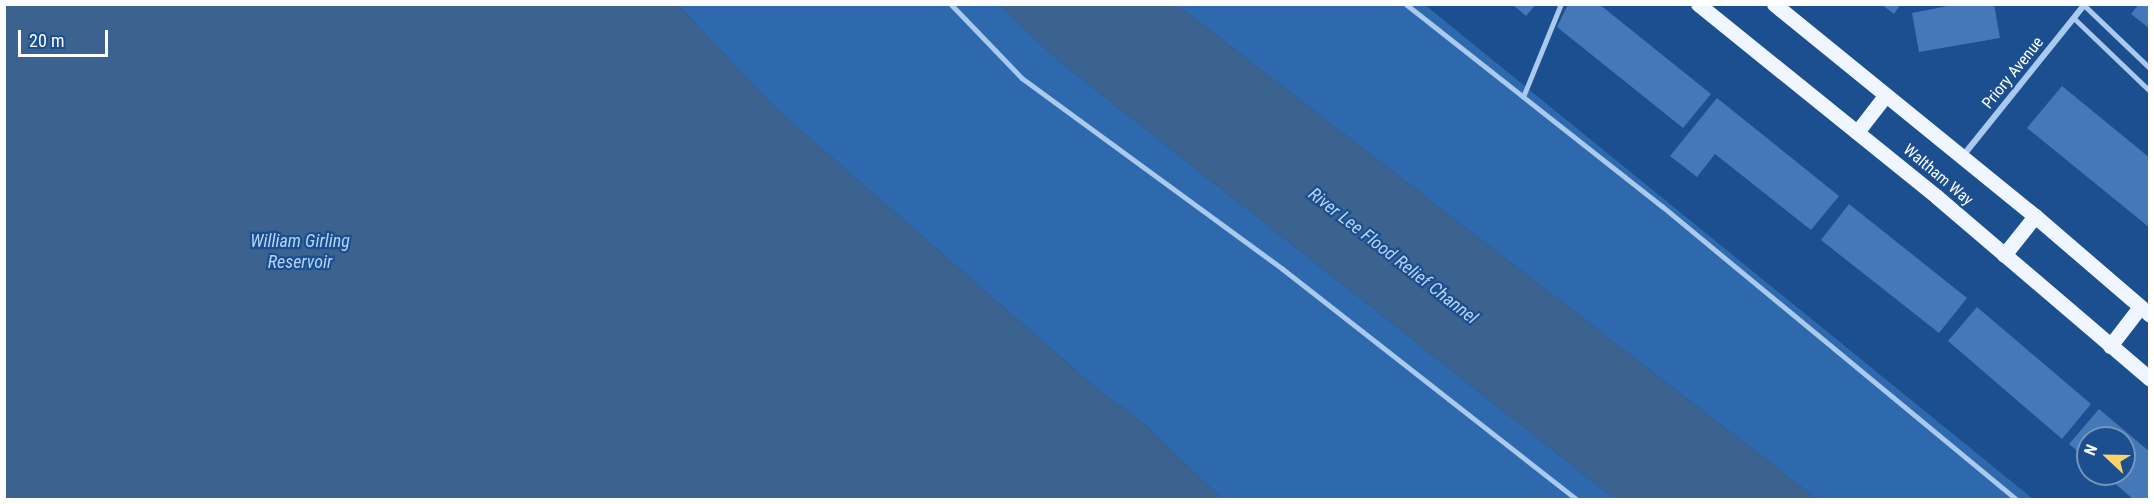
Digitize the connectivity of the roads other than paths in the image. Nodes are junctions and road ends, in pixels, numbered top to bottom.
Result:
1 (951, 4) edge
2 (1406, 4) edge
3 (1561, 4) edge
4 (1698, 4) edge
5 (1774, 4) edge
6 (2085, 5) edge
7 (2074, 18) junction
8 (2150, 68) edge
9 (2150, 91) edge
10 (1885, 96) junction
11 (1524, 97) junction
12 (1857, 132) junction
13 (1962, 158) junction
14 (2035, 216) junction
15 (2004, 255) junction
16 (2145, 311) edge
17 (2110, 346) junction
18 (2150, 380) edge
19 (1578, 500) edge
20 (2017, 500) edge

1 - 19 lane
2 - 11 lane
3 - 11 lane
4 - 12 main road, Waltham Way
5 - 10 main road, Waltham Way
6 - 7 street, Priory Avenue
6 - 8 lane
7 - 9 lane
7 - 13 street, Priory Avenue
10 - 12 main road
10 - 13 main road, Waltham Way
11 - 20 lane
12 - 15 main road, Waltham Way
13 - 14 main road, Waltham Way
14 - 15 main road
14 - 16 main road, Waltham Way
15 - 17 main road, Waltham Way
16 - 17 main road
17 - 18 main road, Waltham Way

